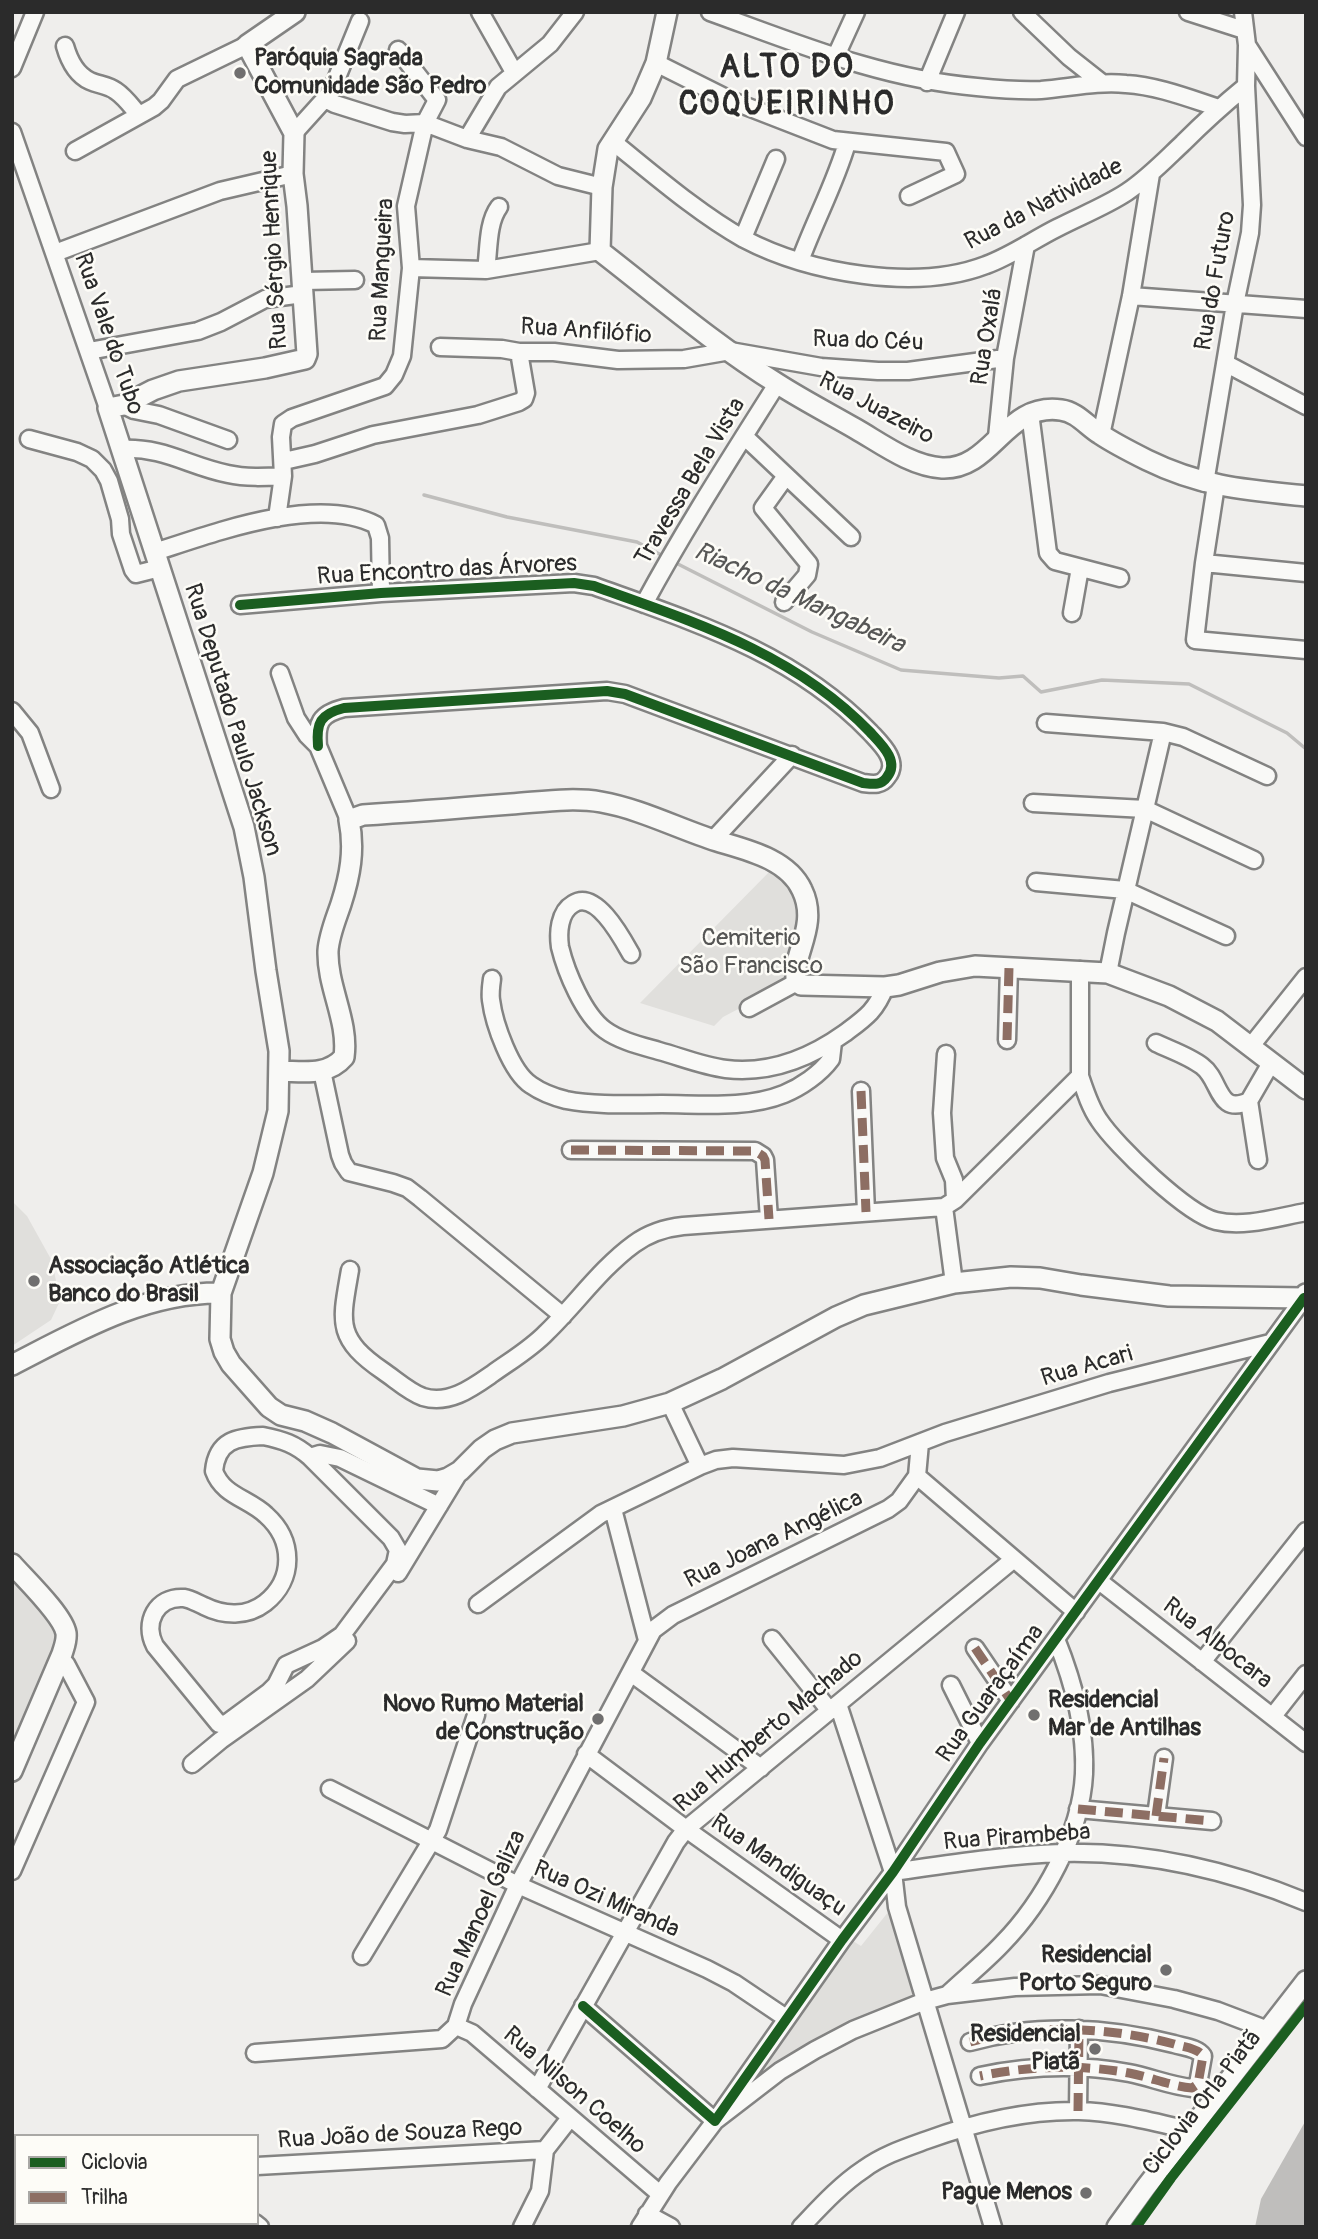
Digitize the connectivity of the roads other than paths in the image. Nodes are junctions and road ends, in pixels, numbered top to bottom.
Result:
1 (35, 12) edge
2 (295, 12) edge
3 (480, 12) edge
4 (575, 12) edge
5 (667, 12) edge
6 (710, 12) edge
7 (856, 12) edge
8 (956, 12) edge
9 (1022, 12) edge
10 (1188, 12) edge
11 (1244, 12) edge
12 (360, 21) dead end
13 (1246, 37) junction
14 (247, 45) junction
15 (65, 46) dead end
16 (398, 50) dead end
17 (835, 58) junction
18 (656, 63) junction
19 (12, 68) edge
20 (514, 72) junction
21 (927, 82) junction
22 (1102, 83) junction
23 (1245, 86) junction
24 (325, 99) junction
25 (1219, 108) junction
26 (139, 115) junction
27 (425, 123) junction
28 (12, 132) edge
29 (295, 133) junction
30 (1306, 137) edge
31 (467, 139) junction
32 (612, 141) junction
33 (847, 143) junction
34 (75, 151) dead end
35 (776, 159) dead end
36 (293, 174) junction
37 (1151, 174) junction
38 (602, 187) junction
39 (909, 196) dead end
40 (499, 207) dead end
41 (743, 238) junction
42 (1026, 245) junction
43 (600, 251) junction
44 (55, 253) junction
45 (800, 261) junction
46 (411, 268) junction
47 (486, 270) junction
48 (355, 280) dead end
49 (303, 288) junction
50 (1131, 296) junction
51 (1235, 304) junction
52 (1306, 309) edge
53 (440, 348) dead end
54 (89, 351) junction
55 (730, 351) junction
56 (519, 352) junction
57 (1005, 359) junction
58 (1225, 363) junction
59 (777, 384) junction
60 (1306, 406) edge
61 (116, 407) junction
62 (1030, 412) junction
63 (1101, 435) junction
64 (744, 436) junction
65 (998, 437) junction
66 (29, 439) dead end
67 (228, 440) dead end
68 (121, 449) junction
69 (284, 468) junction
70 (786, 476) junction
71 (1210, 484) junction
72 (1306, 496) edge
73 (277, 518) junction
74 (851, 537) dead end
75 (157, 560) junction
76 (1204, 563) junction
77 (1080, 568) junction
78 (1306, 573) edge
79 (1120, 578) dead end
80 (381, 593) junction
81 (784, 602) dead end
82 (644, 604) junction
83 (240, 605) dead end
84 (1072, 613) dead end
85 (1306, 650) edge
86 (279, 673) dead end
87 (12, 711) edge
88 (1046, 723) dead end
89 (1164, 732) junction
90 (318, 746) junction
91 (792, 755) junction
92 (1267, 776) dead end
93 (51, 789) dead end
94 (1032, 803) dead end
95 (1145, 809) junction
96 (349, 820) junction
97 (713, 840) junction
98 (1254, 860) dead end
99 (1036, 882) dead end
100 (1125, 890) junction
101 (1226, 936) dead end
102 (631, 954) dead end
103 (1009, 967) junction
104 (1080, 970) junction
105 (1108, 973) junction
106 (1306, 977) edge
107 (492, 979) dead end
108 (797, 982) junction
109 (878, 987) junction
110 (749, 1008) dead end
111 (1007, 1040) dead end
112 (833, 1042) junction
113 (1156, 1043) dead end
114 (1251, 1046) junction
115 (946, 1054) dead end
116 (1271, 1063) junction
117 (287, 1071) junction
118 (322, 1072) junction
119 (1080, 1076) junction
120 (1305, 1087) edge
121 (861, 1091) dead end
122 (1249, 1101) junction
123 (571, 1150) dead end
124 (1258, 1160) dead end
125 (949, 1203) junction
126 (866, 1212) junction
127 (1306, 1212) edge
128 (769, 1219) junction
129 (350, 1270) dead end
130 (954, 1283) junction
131 (221, 1293) junction
132 (1305, 1296) edge
133 (563, 1316) junction
134 (1270, 1343) junction
135 (12, 1365) edge
136 (670, 1403) junction
137 (920, 1443) junction
138 (310, 1457) junction
139 (700, 1466) junction
140 (460, 1471) junction
141 (916, 1476) junction
142 (439, 1506) junction
143 (613, 1509) junction
144 (1306, 1531) edge
145 (1014, 1559) junction
146 (12, 1564) edge
147 (1100, 1581) junction
148 (478, 1604) dead end
149 (1076, 1612) junction
150 (772, 1639) dead end
151 (1056, 1639) junction
152 (647, 1640) junction
153 (975, 1648) dead end
154 (63, 1662) junction
155 (1202, 1662) junction
156 (631, 1673) junction
157 (1306, 1674) edge
158 (951, 1685) dead end
159 (1011, 1701) junction
160 (834, 1707) junction
161 (476, 1715) dead end
162 (1273, 1716) junction
163 (980, 1743) junction
164 (1306, 1743) edge
165 (586, 1754) junction
166 (1164, 1758) dead end
167 (192, 1764) dead end
168 (761, 1768) junction
169 (12, 1771) edge
170 (330, 1789) dead end
171 (1078, 1810) junction
172 (1156, 1816) junction
173 (1212, 1821) dead end
174 (686, 1829) junction
175 (432, 1842) junction
176 (1063, 1853) junction
177 (12, 1871) edge
178 (893, 1872) junction
179 (518, 1885) junction
180 (1306, 1902) edge
181 (625, 1934) junction
182 (842, 1940) junction
183 (362, 1956) dead end
184 (1306, 1981) edge
185 (947, 1995) junction
186 (925, 2001) junction
187 (583, 2006) junction
188 (786, 2018) junction
189 (456, 2026) junction
190 (1079, 2029) junction
191 (1268, 2030) junction
192 (970, 2042) dead end
193 (255, 2053) dead end
194 (1079, 2067) junction
195 (980, 2076) dead end
196 (537, 2089) junction
197 (1078, 2111) junction
198 (570, 2118) junction
199 (715, 2121) junction
200 (962, 2127) junction
201 (1189, 2130) junction
202 (545, 2150) junction
203 (259, 2166) edge
204 (660, 2194) junction
205 (643, 2220) edge
206 (522, 2227) edge
207 (671, 2227) edge
208 (801, 2227) edge
209 (993, 2227) edge
210 (1117, 2227) edge

1 - 19 street
2 - 14 main road
3 - 20 street
4 - 20 street
5 - 18 main road
6 - 17 street
7 - 17 street
8 - 21 street
9 - 22 street
10 - 13 street
11 - 13 street, Rua do Futuro
12 - 24 street, Rua Sérgio Henrique
13 - 23 street, Rua do Futuro
13 - 30 street
14 - 26 street
14 - 29 main road, Rua Sérgio Henrique
15 - 26 street
16 - 27 street, Rua Mangueira
17 - 21 street
18 - 32 main road
18 - 33 street
20 - 31 street
21 - 22 street
22 - 25 street
23 - 25 street, Rua da Natividade
23 - 51 street, Rua do Futuro
24 - 27 street
24 - 29 street, Rua Sérgio Henrique
25 - 37 street, Rua da Natividade
26 - 34 street
27 - 31 street
27 - 46 street, Rua Mangueira
28 - 44 street, Rua Vale do Tubo
29 - 36 main road, Rua Sérgio Henrique
31 - 38 street
32 - 38 main road
32 - 41 street, Rua da Natividade
33 - 39 street
33 - 45 street
35 - 41 street
36 - 44 street
36 - 49 main road, Rua Sérgio Henrique
37 - 42 street, Rua da Natividade
37 - 50 street
38 - 43 main road
40 - 47 street
41 - 45 street, Rua da Natividade
42 - 45 street, Rua da Natividade
42 - 57 street, Rua Oxalá
43 - 47 street
43 - 55 main road, Rua Juazeiro
44 - 54 street, Rua Vale do Tubo
46 - 47 street
46 - 69 street, Rua Mangueira
48 - 49 street
49 - 54 street
49 - 61 main road, Rua Sérgio Henrique
50 - 51 street
50 - 63 street
51 - 52 street
51 - 58 street, Rua do Futuro
53 - 56 street, Rua Anfilófio
54 - 61 street, Rua Vale do Tubo
55 - 56 street, Rua Anfilófio
55 - 57 street, Rua do Céu
55 - 59 main road, Rua Juazeiro
56 - 69 street
57 - 65 street, Rua Oxalá
58 - 60 street
58 - 71 street, Rua do Futuro
59 - 64 street, Travessa Bela Vista
59 - 65 main road, Rua Juazeiro
61 - 67 street
61 - 68 main road, Rua Vale do Tubo
62 - 63 main road
62 - 65 main road, Rua Juazeiro
62 - 77 street
63 - 71 main road
64 - 70 street
64 - 82 street, Travessa Bela Vista
66 - 75 street
68 - 69 street
68 - 75 main road, Rua Vale do Tubo
69 - 73 street, Rua Mangueira
70 - 74 street
70 - 81 street
71 - 72 main road
71 - 76 street, Rua do Futuro
73 - 75 street
73 - 80 street
75 - 117 main road, Rua Deputado Paulo Jackson
76 - 78 street
76 - 85 street, Rua do Futuro
77 - 79 street
77 - 84 street
80 - 82 street, Rua Encontro das Árvores
80 - 83 street, Rua Encontro das Árvores
82 - 91 street, Rua Encontro das Árvores
86 - 90 street
87 - 93 street
88 - 89 street
89 - 92 street
89 - 95 street
90 - 91 street, Rua Encontro das Árvores
90 - 96 street
91 - 97 street
94 - 95 street
95 - 98 street
95 - 100 street
96 - 97 main road
96 - 118 main road
97 - 108 main road
99 - 100 street
100 - 101 street
100 - 105 street
102 - 112 street
103 - 104 main road
103 - 109 main road
103 - 111 street
104 - 105 main road
104 - 119 street
105 - 114 main road
106 - 114 street
107 - 112 street
108 - 109 main road
108 - 110 street
109 - 112 street
113 - 122 street
114 - 116 main road
115 - 125 street
116 - 120 main road
116 - 122 street
117 - 118 main road
117 - 131 main road, Rua Deputado Paulo Jackson
118 - 133 street
119 - 125 street
119 - 127 street
121 - 126 street
122 - 124 street
123 - 128 street
125 - 126 street
125 - 130 street
126 - 128 street
128 - 133 street
129 - 133 street
130 - 132 main road
130 - 136 main road
131 - 135 main road
131 - 140 main road, Rua Deputado Paulo Jackson
132 - 134 street, Rua Guaraçaíma
134 - 137 street, Rua Acari
134 - 147 street, Rua Guaraçaíma
136 - 139 street
136 - 140 main road
137 - 139 street, Rua Acari
137 - 141 street
138 - 138 street
138 - 142 street
139 - 143 street, Rua Acari
140 - 142 street
141 - 145 street
141 - 152 street, Rua Joana Angélica
142 - 167 street
143 - 148 street, Rua Acari
143 - 152 street
144 - 155 street
145 - 149 street
145 - 160 street, Rua Humberto Machado
146 - 154 main road
147 - 149 street, Rua Guaraçaíma
147 - 155 street, Rua Albocara
149 - 151 street, Rua Guaraçaíma
150 - 160 street
151 - 159 street, Rua Guaraçaíma
151 - 171 street
152 - 156 street, Rua Manoel Galiza
153 - 159 street
154 - 169 main road
154 - 177 street
155 - 162 street, Rua Albocara
156 - 165 street, Rua Manoel Galiza
156 - 168 street
157 - 162 street
158 - 163 street
159 - 163 street, Rua Guaraçaíma
160 - 168 street, Rua Humberto Machado
160 - 178 street
161 - 175 street
162 - 164 street, Rua Albocara
163 - 178 street, Rua Guaraçaíma
165 - 174 street, Rua Mandiguaçu
165 - 179 street, Rua Manoel Galiza
166 - 172 street
168 - 174 street, Rua Humberto Machado
170 - 175 street, Rua Ozi Miranda
171 - 172 street
171 - 176 street
172 - 173 street
174 - 181 street, Rua Humberto Machado
174 - 182 street, Rua Mandiguaçu
175 - 179 street, Rua Ozi Miranda
175 - 183 street
176 - 178 street, Rua Pirambeba
176 - 180 street, Rua Pirambeba
176 - 185 street
178 - 182 street, Rua Guaraçaíma
178 - 186 street
179 - 181 street, Rua Ozi Miranda
179 - 189 street, Rua Manoel Galiza
181 - 187 street, Rua Humberto Machado
181 - 188 street, Rua Ozi Miranda
182 - 188 street, Rua Guaraçaíma
184 - 191 main road
185 - 186 street
185 - 191 street
186 - 199 street
186 - 200 street
187 - 196 street, Rua Humberto Machado
187 - 199 street
188 - 199 street, Rua Guaraçaíma
189 - 193 street, Rua Manoel Galiza
189 - 196 street, Rua Nilson Coelho
190 - 192 street
190 - 194 street
190 - 194 street
191 - 201 main road
194 - 195 street
194 - 197 street
196 - 198 street, Rua Nilson Coelho
197 - 200 street
197 - 201 street
198 - 202 street, Rua João de Souza Rego
198 - 204 street, Rua Nilson Coelho
199 - 204 street
200 - 208 street
200 - 209 street
201 - 210 main road
202 - 203 street, Rua João de Souza Rego
202 - 206 street, Rua João de Souza Rego
204 - 205 street
205 - 207 street

